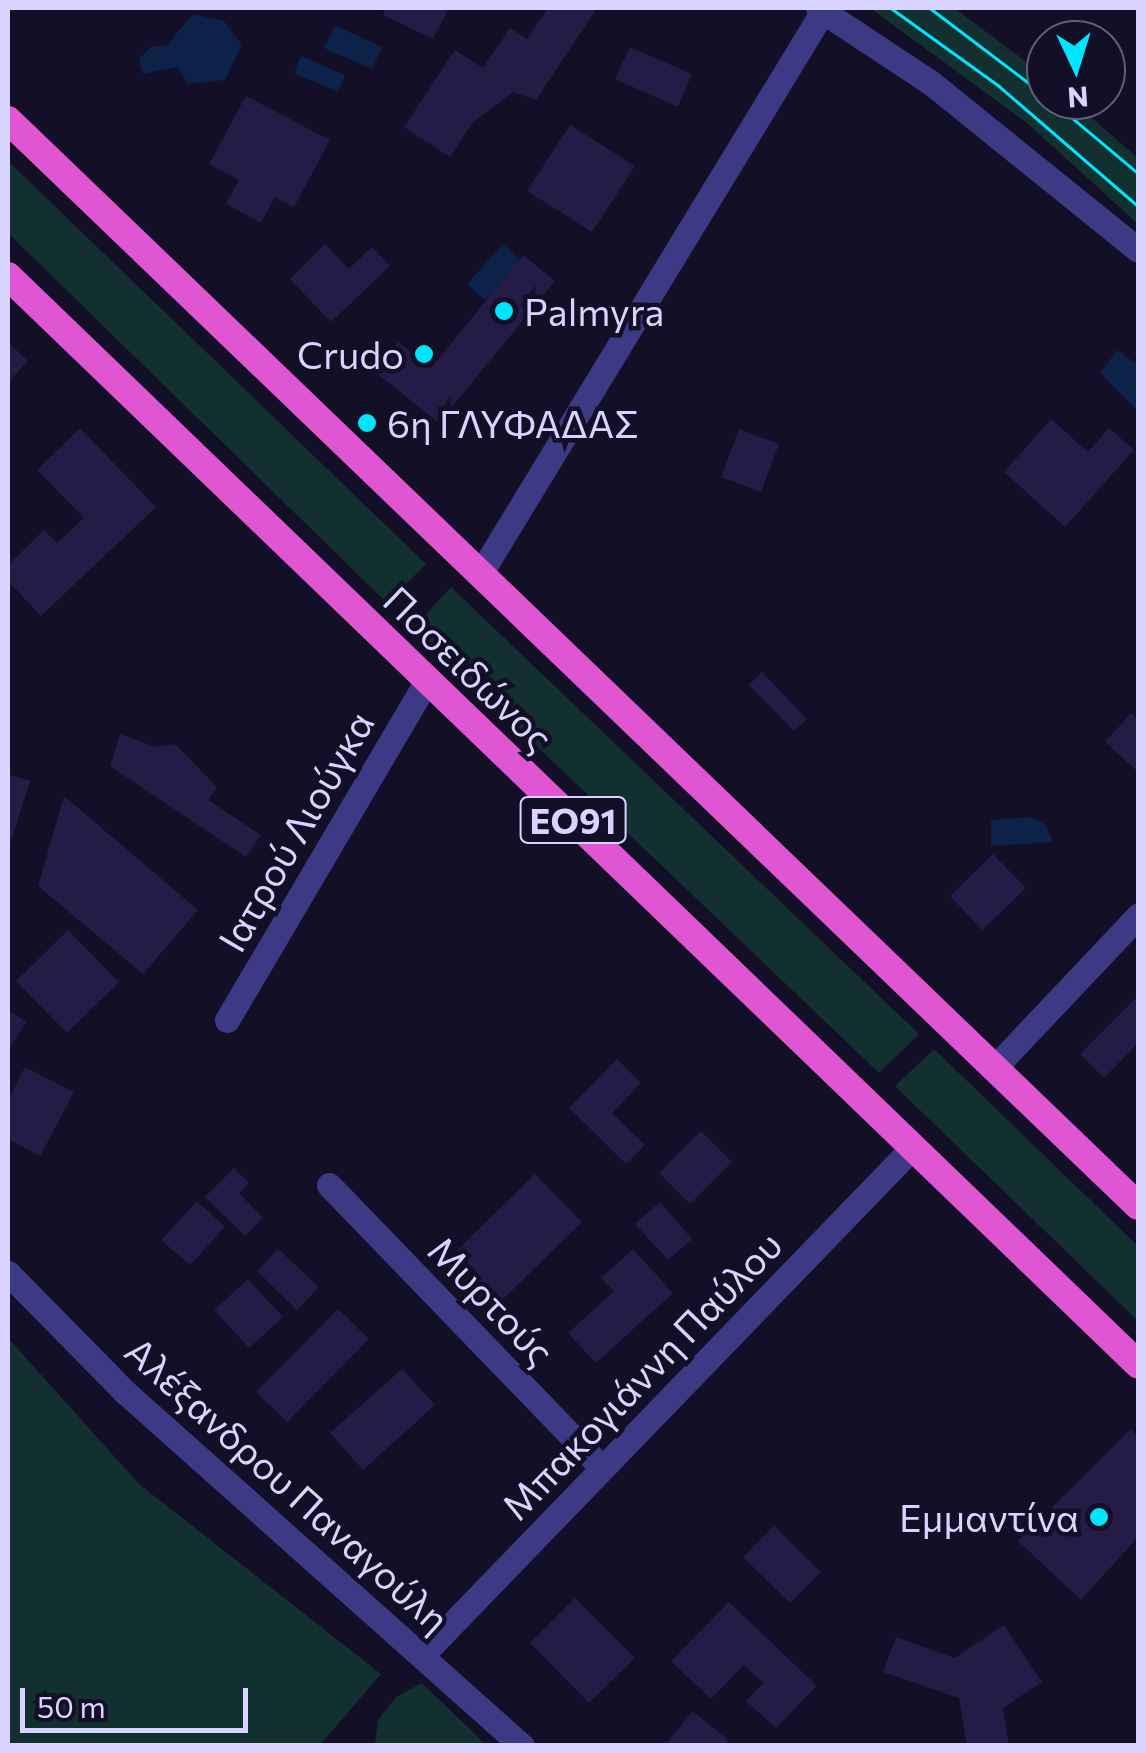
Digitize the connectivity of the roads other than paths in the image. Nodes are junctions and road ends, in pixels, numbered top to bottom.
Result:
1 (820, 9) edge
2 (8, 120) edge
3 (1138, 250) edge
4 (8, 276) edge
5 (480, 574) junction
6 (427, 680) junction
7 (1138, 916) edge
8 (227, 1020) dead end
9 (996, 1066) junction
10 (913, 1147) junction
11 (328, 1185) dead end
12 (1138, 1206) edge
13 (8, 1273) edge
14 (1138, 1364) edge
15 (602, 1468) junction
16 (422, 1656) junction
17 (522, 1746) edge

1 - 3 street
1 - 5 street
2 - 5 highway, Ποσειδώνος / ΕΟ91
4 - 6 highway, Ποσειδώνος / ΕΟ91
5 - 9 highway, Ποσειδώνος / ΕΟ91
6 - 8 street, Ιατρού Λιούγκα
6 - 10 highway, Ποσειδώνος / ΕΟ91
7 - 9 street
9 - 12 highway, Ποσειδώνος / ΕΟ91
10 - 14 highway, Ποσειδώνος / ΕΟ91
10 - 15 street, Μπακογιάννη Παύλου
11 - 15 street, Μυρτούς
13 - 16 street, Αλέξανδρου Παναγούλη
15 - 16 street, Μπακογιάννη Παύλου
16 - 17 street, Αλέξανδρου Παναγούλη

